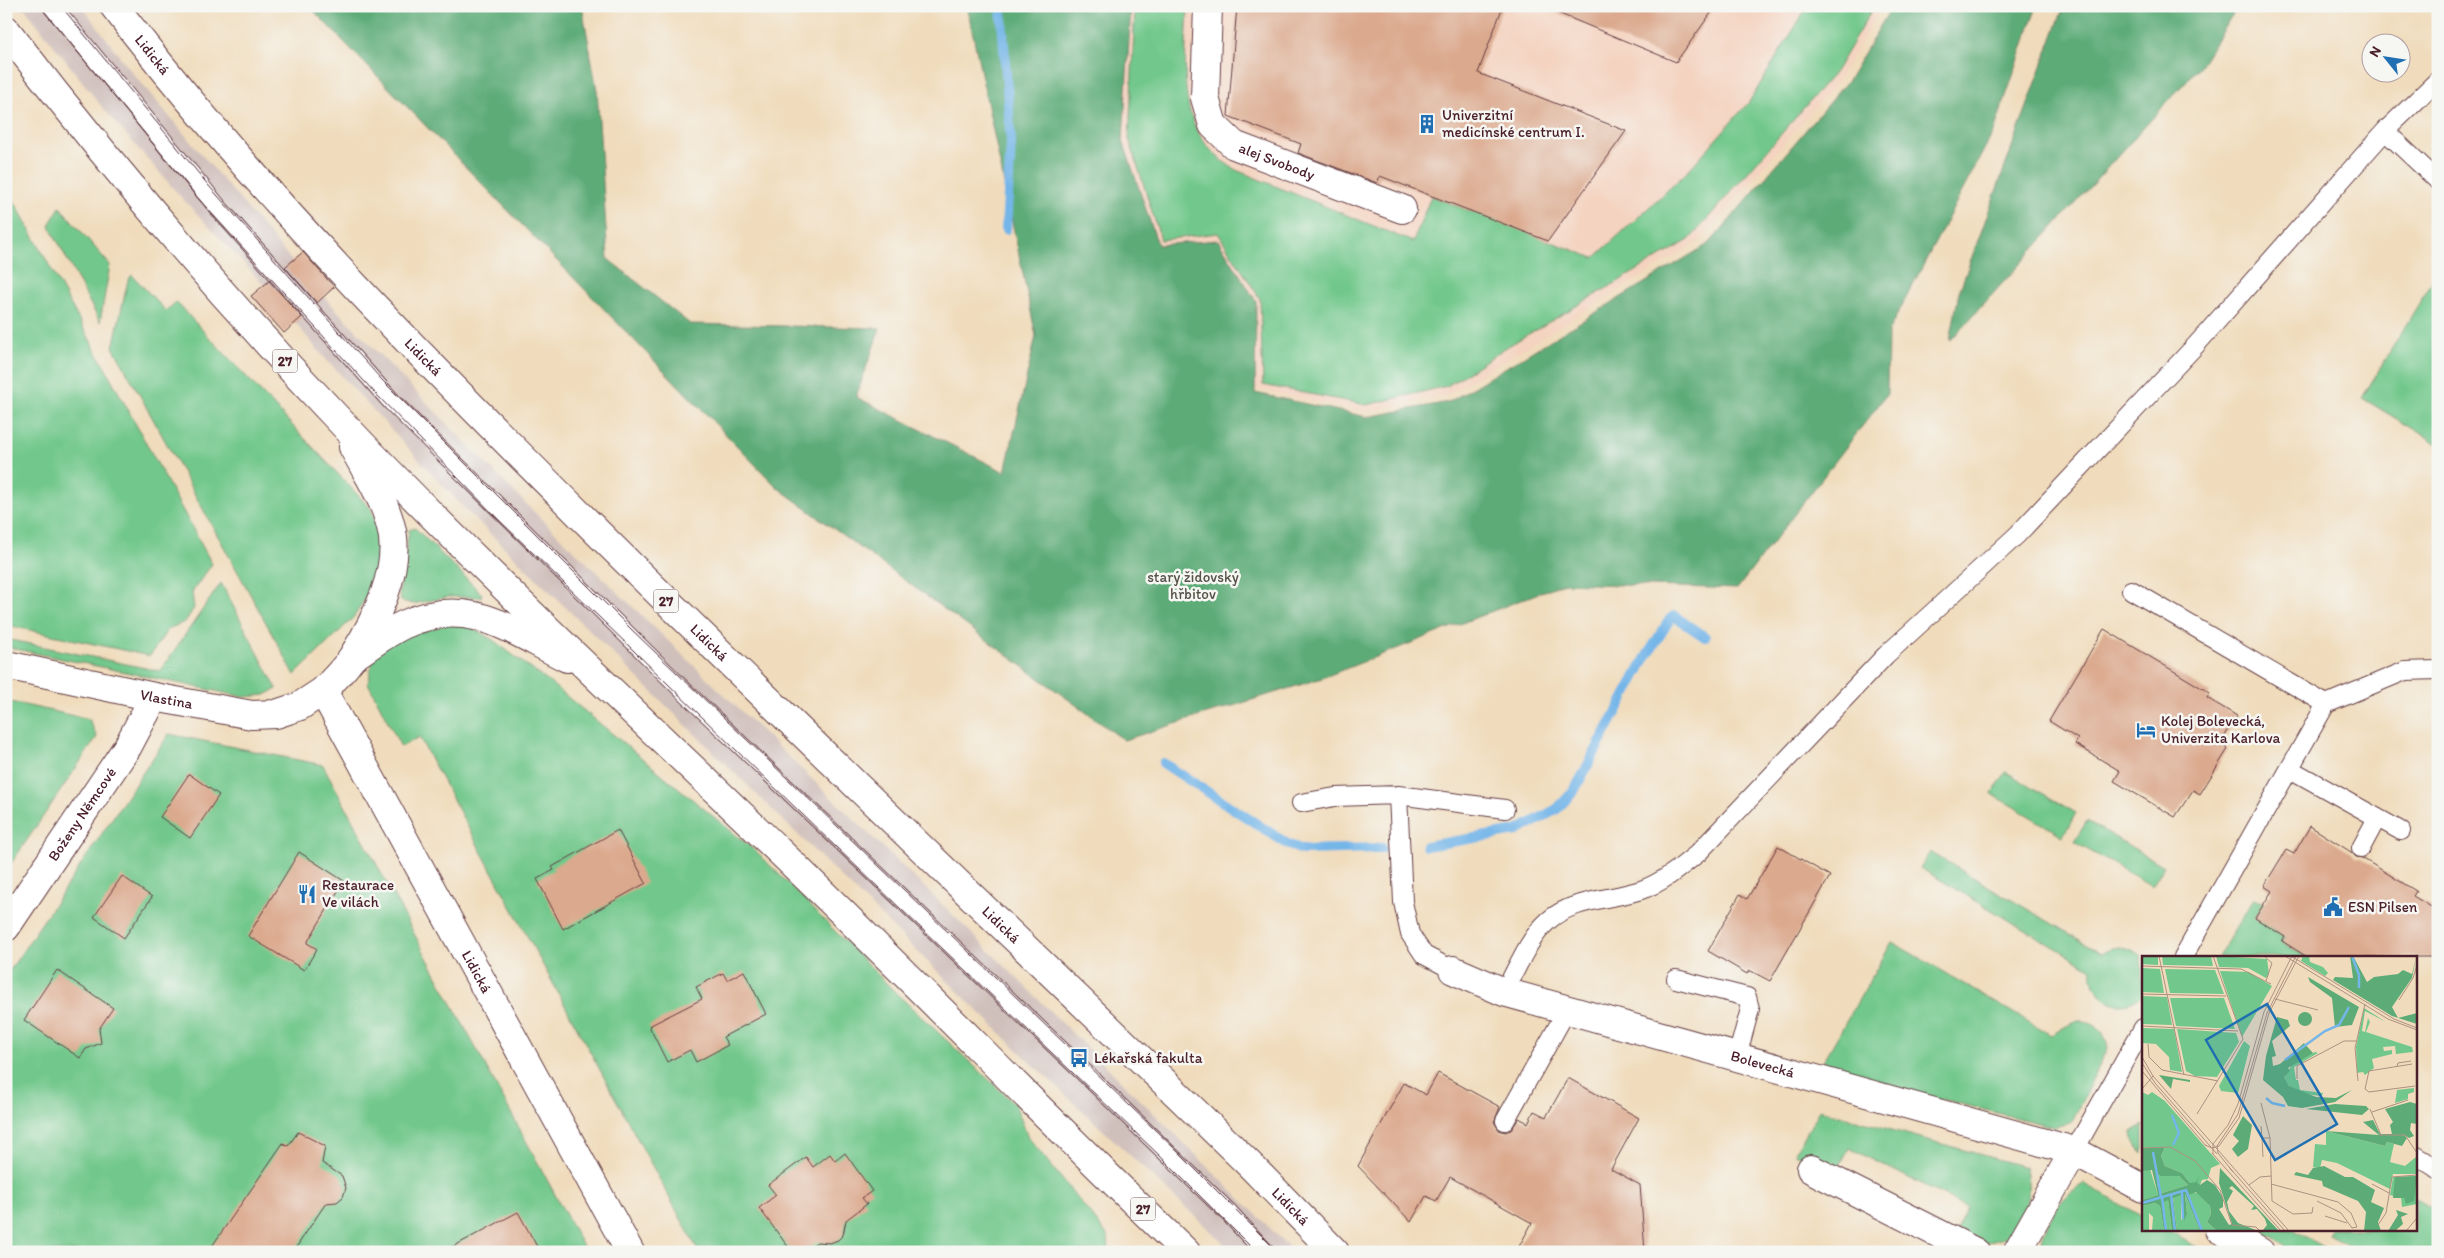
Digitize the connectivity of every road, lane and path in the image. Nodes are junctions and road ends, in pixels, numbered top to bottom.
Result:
1 (52, 6) edge
2 (114, 6) edge
3 (1208, 6) edge
4 (6, 30) edge
5 (2438, 80) edge
6 (2385, 131) junction
7 (2438, 181) edge
8 (1402, 209) dead end
9 (337, 418) junction
10 (2131, 590) dead end
11 (353, 657) junction
12 (6, 666) edge
13 (590, 669) junction
14 (2438, 670) edge
15 (323, 691) junction
16 (154, 697) junction
17 (2326, 704) junction
18 (2290, 769) junction
19 (1398, 795) junction
20 (1301, 803) dead end
21 (1506, 809) dead end
22 (2377, 818) junction
23 (2401, 832) dead end
24 (2361, 848) dead end
25 (6, 927) edge
26 (2184, 956) edge
27 (1453, 970) joint
28 (1676, 979) dead end
29 (1504, 992) junction
30 (1567, 1010) junction
31 (2142, 1030) edge
32 (1737, 1057) junction
33 (1505, 1121) dead end
34 (2074, 1150) junction
35 (2416, 1157) edge
36 (1811, 1169) dead end
37 (2438, 1169) edge
38 (2142, 1187) edge
39 (2221, 1230) edge
40 (630, 1252) edge
41 (1186, 1252) edge
42 (1265, 1252) edge
43 (1335, 1252) edge
44 (1975, 1252) edge
45 (2017, 1252) edge
46 (2260, 1252) edge

1 - 42 lane
2 - 43 main road, Lidická / 27
3 - 8 main road, alej Svobody
4 - 9 main road, 27
5 - 6 lane
6 - 7 lane
6 - 29 lane
9 - 11 main road
9 - 13 main road, 27
10 - 17 lane
11 - 13 main road
11 - 15 main road, Vlastina
12 - 16 main road, Vlastina
13 - 41 main road, 27
14 - 17 lane
15 - 16 main road, Vlastina
15 - 40 main road, Lidická
16 - 25 main road, Boženy Němcové
17 - 18 lane
18 - 22 lane
18 - 26 lane
19 - 20 lane
19 - 21 lane
19 - 27 lane
22 - 23 lane
22 - 24 lane
27 - 29 main road, Bolevecká
28 - 32 lane
29 - 30 main road, Bolevecká
30 - 32 main road, Bolevecká
30 - 33 lane
31 - 34 lane
32 - 34 main road, Bolevecká
34 - 38 main road, Bolevecká
34 - 45 main road
35 - 37 lane
36 - 44 main road
39 - 46 main road

